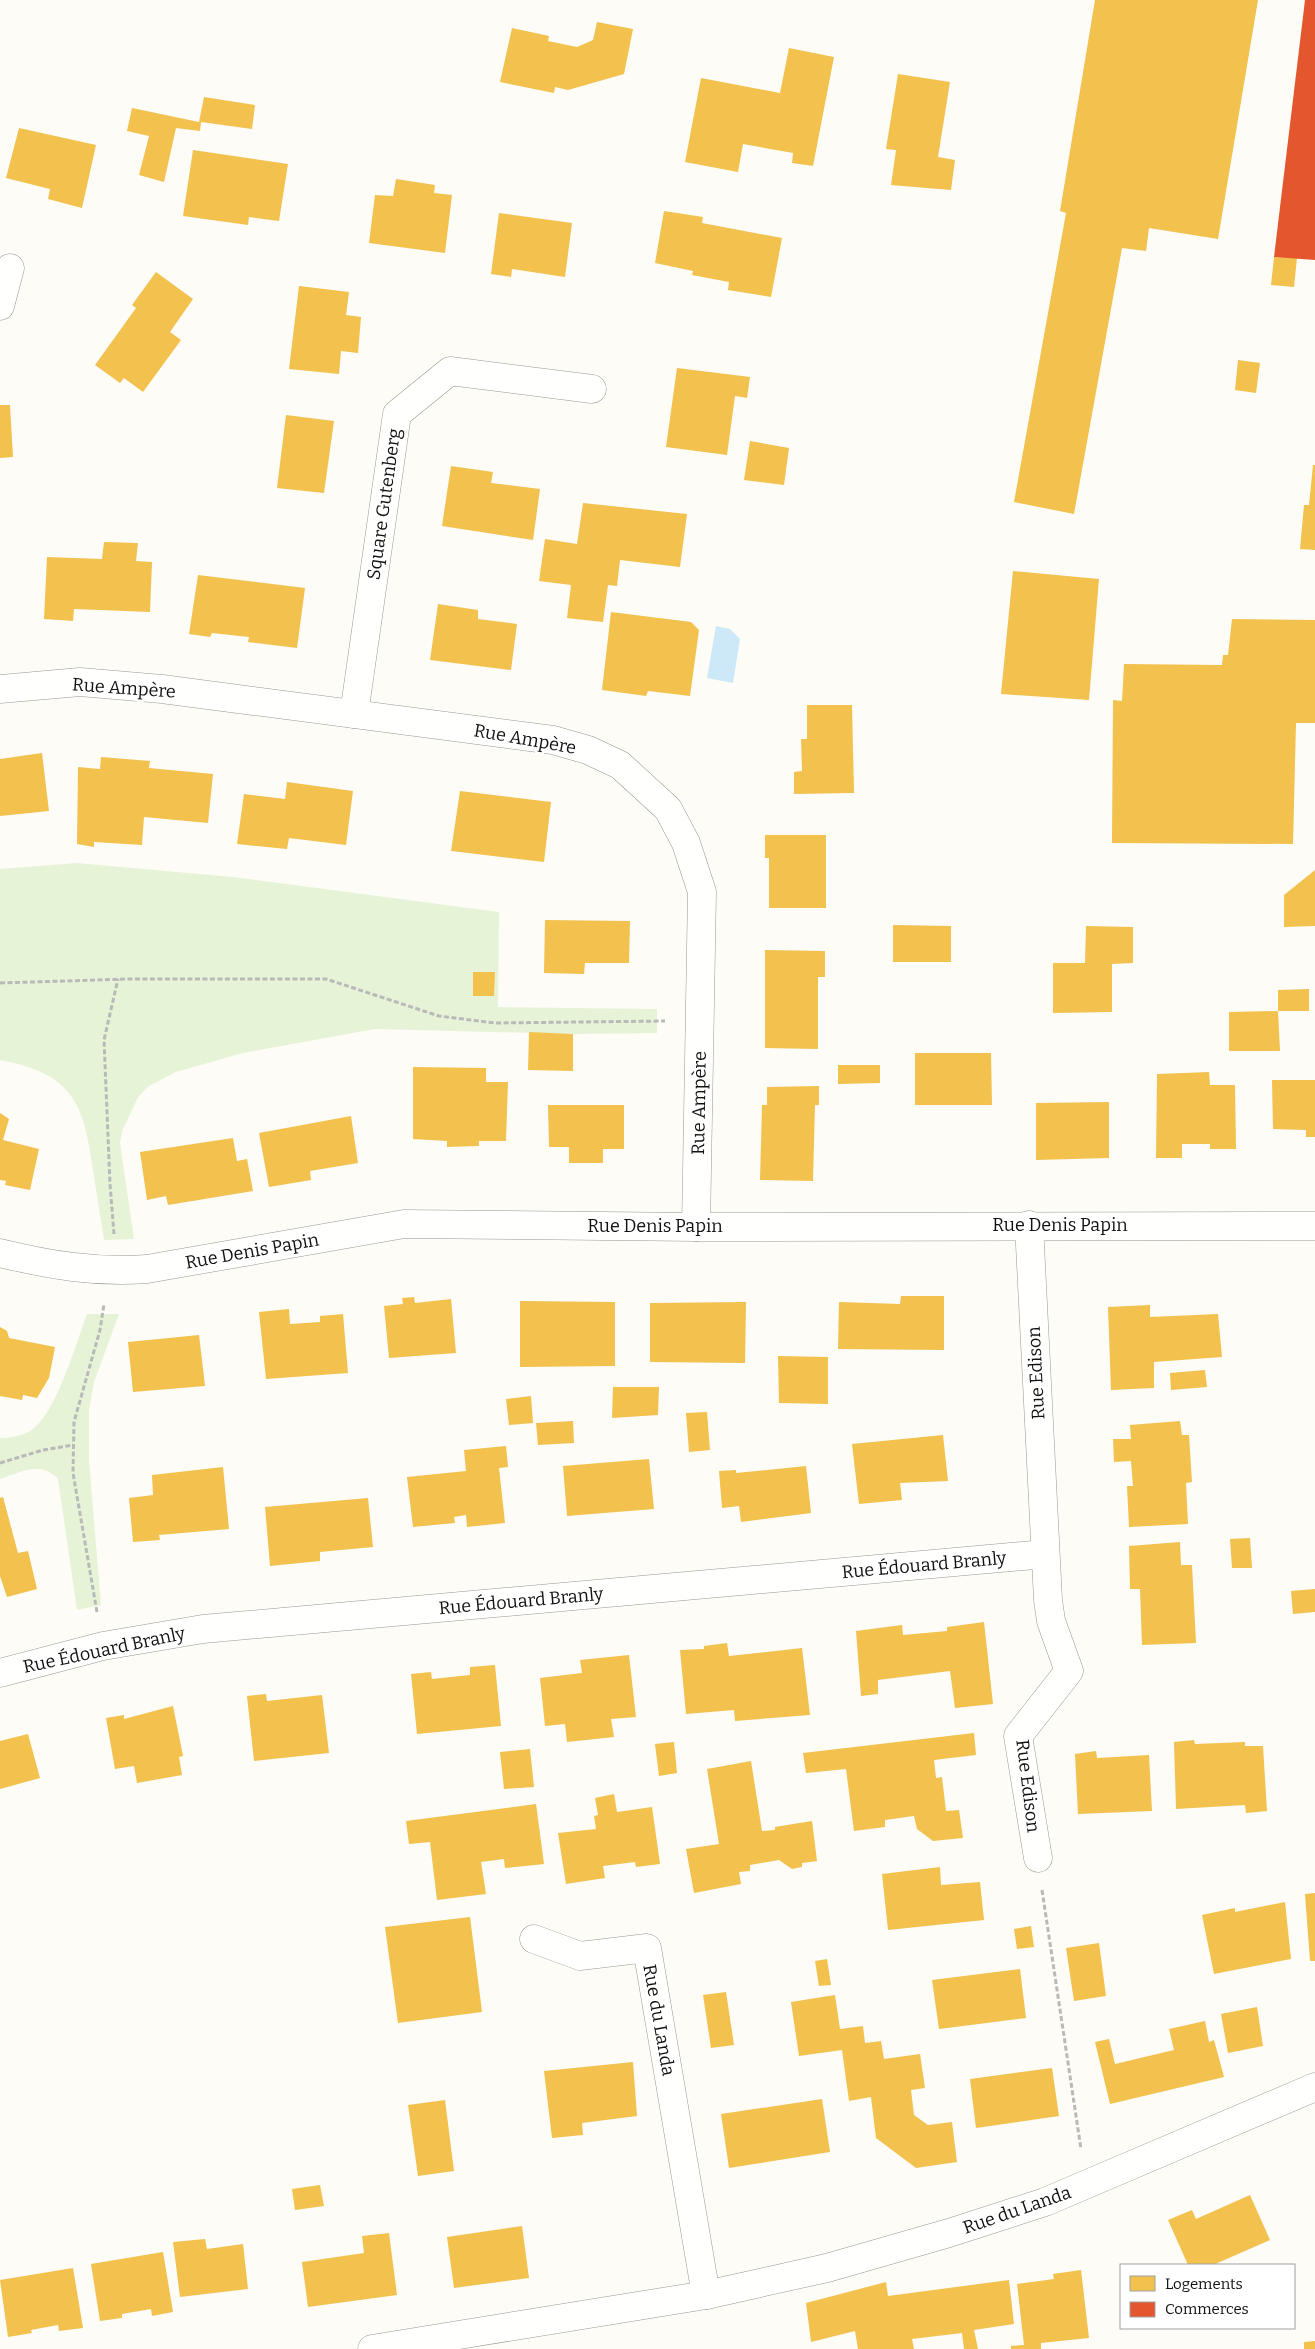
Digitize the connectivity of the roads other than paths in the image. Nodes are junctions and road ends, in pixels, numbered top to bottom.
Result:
1 (10, 268) dead end
2 (0, 306) edge
3 (592, 389) dead end
4 (0, 689) edge
5 (354, 714) junction
6 (1029, 1225) junction
7 (1315, 1226) edge
8 (696, 1227) junction
9 (0, 1253) edge
10 (1045, 1554) junction
11 (0, 1673) edge
12 (1038, 1858) road end
13 (534, 1939) dead end
14 (1315, 2086) edge
15 (706, 2295) junction
16 (372, 2349) edge

1 - 2 street
3 - 5 street, Square Gutenberg
4 - 5 street, Rue Ampère
5 - 8 street, Rue Ampère
6 - 7 street, Rue Denis Papin
6 - 8 street, Rue Denis Papin
6 - 10 street, Rue Edison
8 - 9 street, Rue Denis Papin
10 - 11 street, Rue Édouard Branly
10 - 12 street, Rue Edison
13 - 15 street, Rue du Landa
14 - 15 street, Rue du Landa
15 - 16 street, Rue du Landa

